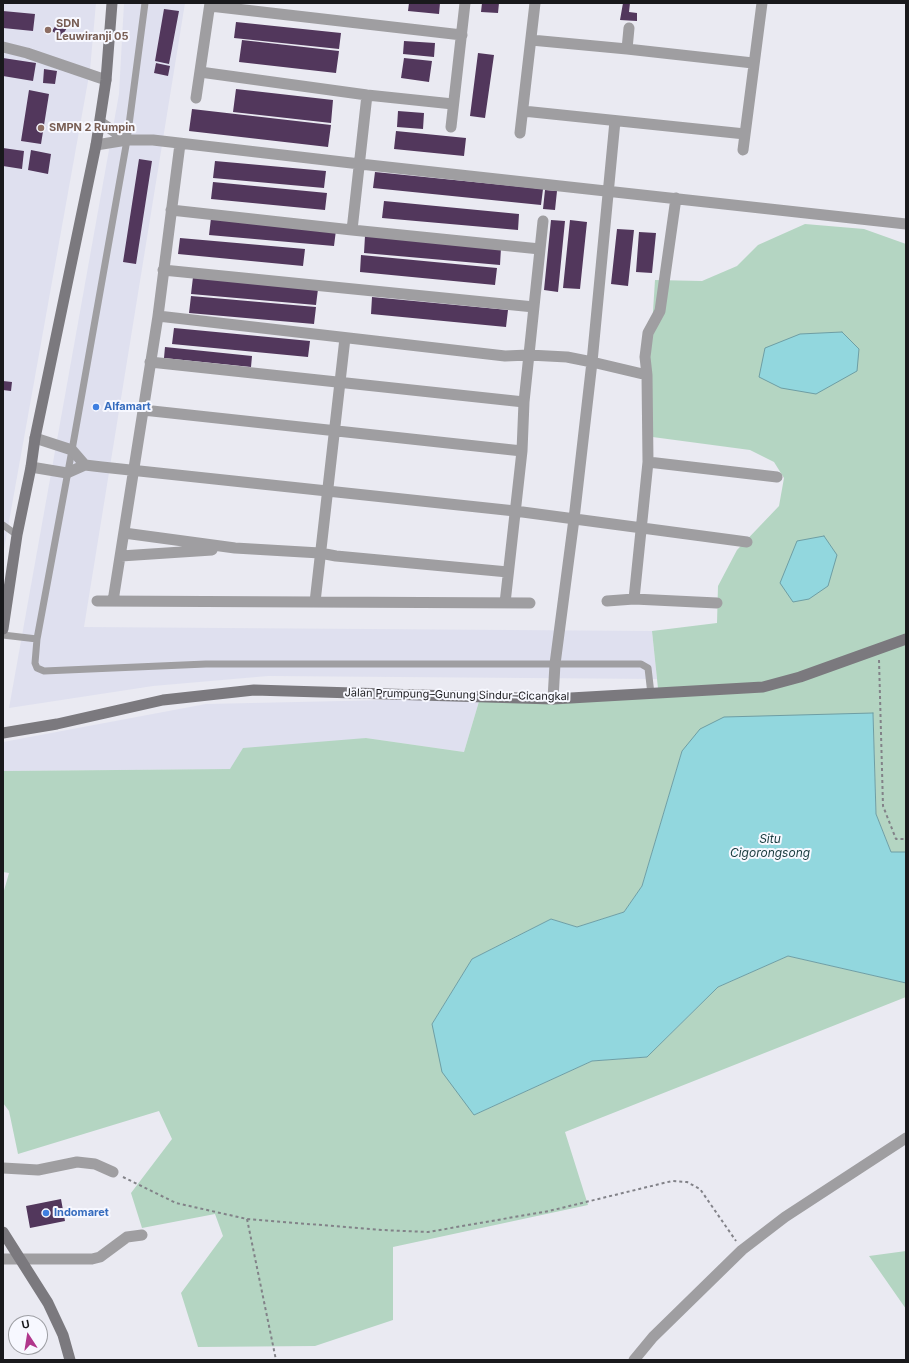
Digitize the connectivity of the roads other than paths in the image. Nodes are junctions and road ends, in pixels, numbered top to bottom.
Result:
1 (112, 3) edge
2 (144, 3) edge
3 (465, 3) edge
4 (534, 3) edge
5 (759, 3) edge
6 (210, 5) edge
7 (629, 28) dead end
8 (462, 35) junction
9 (531, 40) junction
10 (3, 47) edge
11 (627, 49) junction
12 (753, 63) junction
13 (200, 72) junction
14 (106, 80) junction
15 (367, 95) junction
16 (196, 98) dead end
17 (453, 104) junction
18 (523, 111) junction
19 (616, 121) junction
20 (100, 122) junction
21 (451, 127) dead end
22 (520, 133) dead end
23 (745, 134) junction
24 (128, 140) junction
25 (180, 144) junction
26 (96, 145) junction
27 (743, 150) dead end
28 (360, 164) junction
29 (608, 191) junction
30 (676, 198) junction
31 (171, 210) junction
32 (543, 221) dead end
33 (906, 224) edge
34 (352, 230) junction
35 (540, 249) junction
36 (163, 270) junction
37 (534, 307) junction
38 (158, 316) junction
39 (345, 338) junction
40 (529, 356) junction
41 (150, 362) junction
42 (592, 362) junction
43 (647, 375) junction
44 (340, 382) junction
45 (524, 402) junction
46 (143, 410) junction
47 (334, 430) junction
48 (35, 438) junction
49 (72, 450) junction
50 (522, 450) junction
51 (648, 462) junction
52 (85, 465) junction
53 (31, 467) junction
54 (134, 470) junction
55 (67, 473) junction
56 (777, 477) dead end
57 (328, 491) junction
58 (515, 511) junction
59 (574, 519) junction
60 (3, 525) edge
61 (641, 528) junction
62 (124, 533) junction
63 (17, 534) junction
64 (748, 542) dead end
65 (235, 548) junction
66 (320, 553) junction
67 (120, 556) junction
68 (508, 572) junction
69 (634, 600) junction
70 (97, 601) dead end
71 (113, 601) junction
72 (607, 601) dead end
73 (315, 602) junction
74 (505, 603) junction
75 (530, 603) dead end
76 (717, 603) dead end
77 (3, 629) edge
78 (3, 635) edge
79 (37, 639) junction
80 (906, 639) edge
81 (555, 664) junction
82 (651, 694) junction
83 (553, 698) junction
84 (3, 733) edge
85 (906, 1138) edge
86 (3, 1168) edge
87 (113, 1172) road end
88 (3, 1232) edge
89 (142, 1235) dead end
90 (20, 1258) junction
91 (3, 1259) edge
92 (70, 1360) edge
93 (634, 1360) edge

1 - 14 main road
2 - 24 lane
3 - 8 street
4 - 9 street
5 - 12 street
6 - 8 street
6 - 13 street
7 - 11 street
8 - 17 street
9 - 11 street
9 - 18 street
10 - 14 street
11 - 12 street
12 - 23 street
13 - 15 street
13 - 16 street
14 - 20 main road
15 - 17 street
15 - 28 street
17 - 21 street
18 - 19 street
18 - 22 street
19 - 23 street
19 - 29 street
20 - 24 street
20 - 26 main road
23 - 27 street
24 - 25 street
24 - 26 street
24 - 49 lane
25 - 28 street
25 - 31 street
26 - 48 main road
28 - 29 street
28 - 34 street
29 - 30 street
29 - 42 street
30 - 33 street
30 - 43 street
31 - 34 street
31 - 36 street
32 - 35 street
34 - 35 street
35 - 37 street
36 - 37 street
36 - 38 street
37 - 40 street
38 - 39 street
38 - 41 street
39 - 40 street
39 - 44 street
40 - 42 street
40 - 45 street
41 - 44 street
41 - 46 street
42 - 43 street
42 - 59 street
43 - 51 street
44 - 45 street
44 - 47 street
45 - 50 street
46 - 47 street
46 - 54 street
47 - 50 street
47 - 57 street
48 - 49 street
48 - 53 main road
49 - 52 street
49 - 55 lane
50 - 58 street
51 - 56 street
51 - 61 street
52 - 54 street
52 - 55 street
53 - 55 street
53 - 63 main road
54 - 57 street
54 - 62 street
55 - 79 lane
57 - 58 street
57 - 66 street
58 - 59 street
58 - 68 street
59 - 61 street
59 - 81 street
60 - 63 lane
61 - 64 street
61 - 69 street
62 - 65 street
62 - 67 street
63 - 77 main road
65 - 66 street
65 - 67 street
66 - 68 street
66 - 73 street
67 - 71 street
68 - 74 street
69 - 72 street
69 - 76 street
70 - 71 street
71 - 73 street
73 - 74 street
74 - 75 street
78 - 79 lane
79 - 81 lane
80 - 82 main road, Jalan Prumpung–Gunung Sindur–Cicangkal
81 - 82 lane
81 - 83 street
82 - 83 main road, Jalan Prumpung–Gunung Sindur–Cicangkal
83 - 84 main road, Jalan Prumpung–Gunung Sindur–Cicangkal
85 - 93 street
86 - 87 street
88 - 90 main road
89 - 90 street
90 - 91 street
90 - 92 main road

